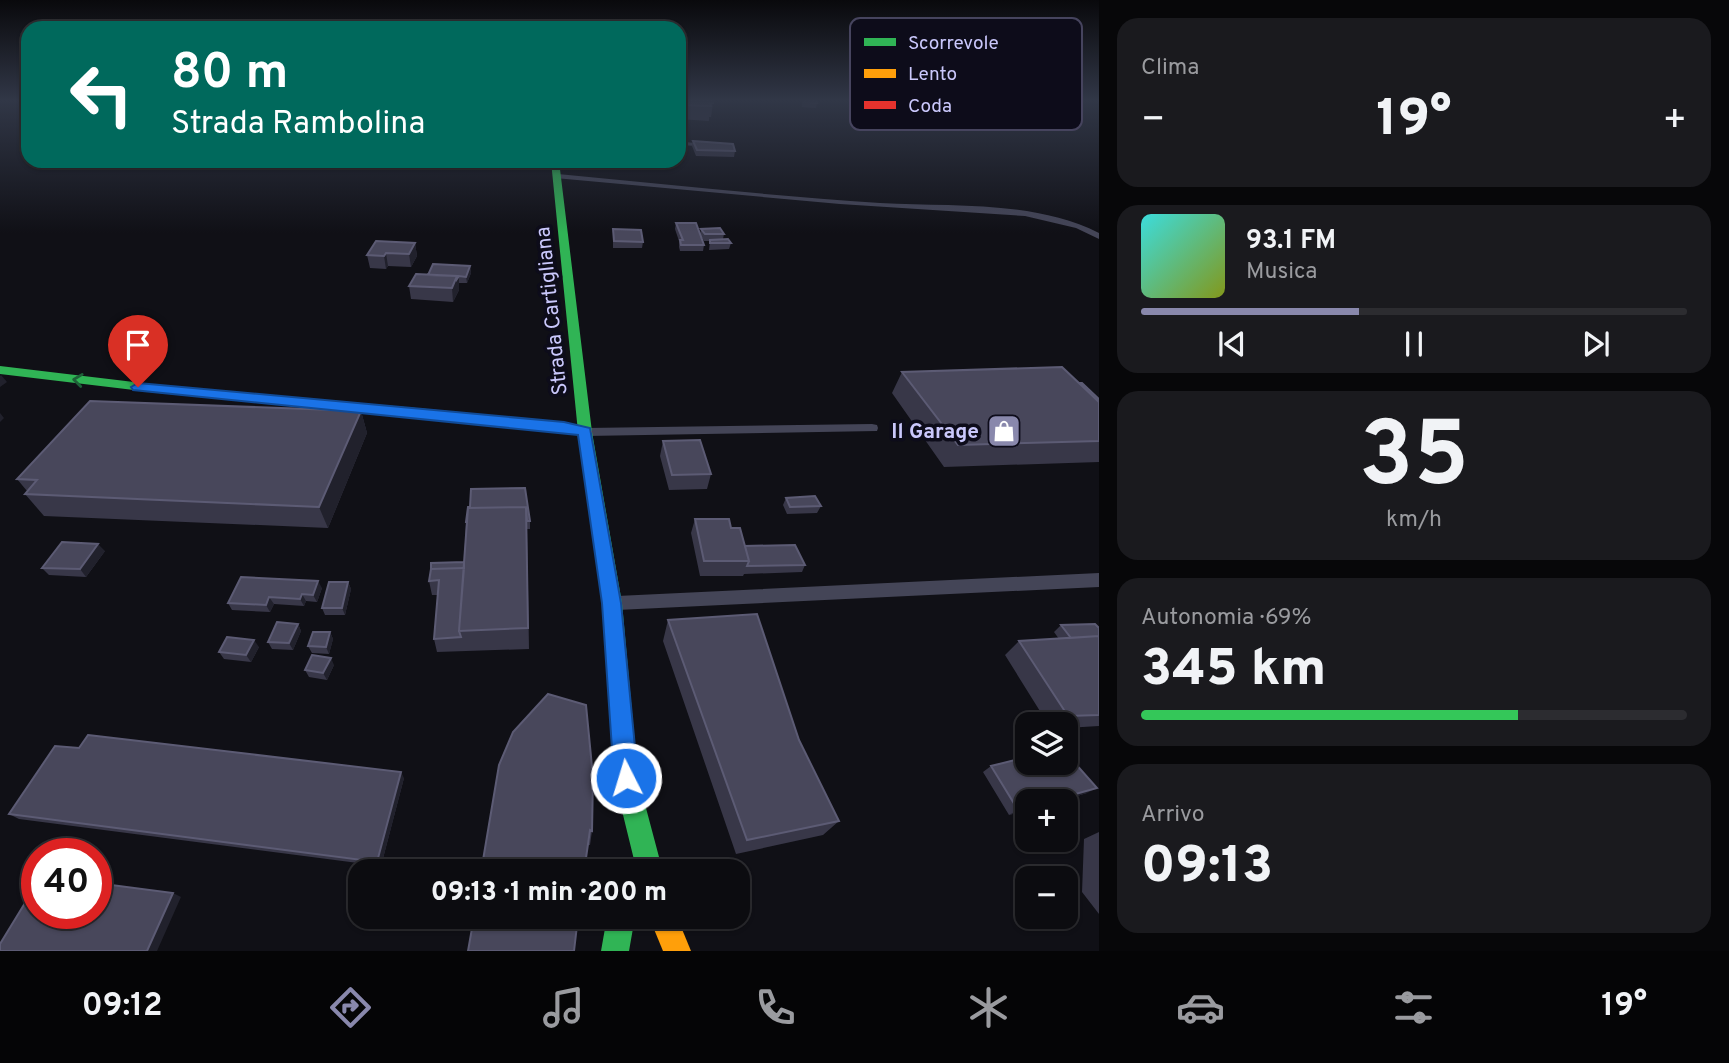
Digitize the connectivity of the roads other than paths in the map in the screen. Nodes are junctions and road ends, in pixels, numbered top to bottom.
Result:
1 (556, 169) edge
2 (1099, 236) edge
3 (0, 370) edge
4 (872, 428) dead end
5 (584, 432) junction
6 (1099, 580) edge
7 (612, 603) junction
8 (626, 778) junction
9 (624, 831) dead end
10 (647, 859) edge
11 (619, 929) edge
12 (668, 929) edge
13 (615, 951) edge
14 (677, 951) edge

1 - 2 lane
1 - 5 street, Strada Cartigliana
5 -> 3 street
4 - 5 lane
5 - 7 street, Strada Cartigliana
6 - 7 lane
7 - 8 street, Strada Cartigliana
8 - 9 street
8 - 10 street, Strada Cartigliana
11 - 13 street
12 - 14 street

